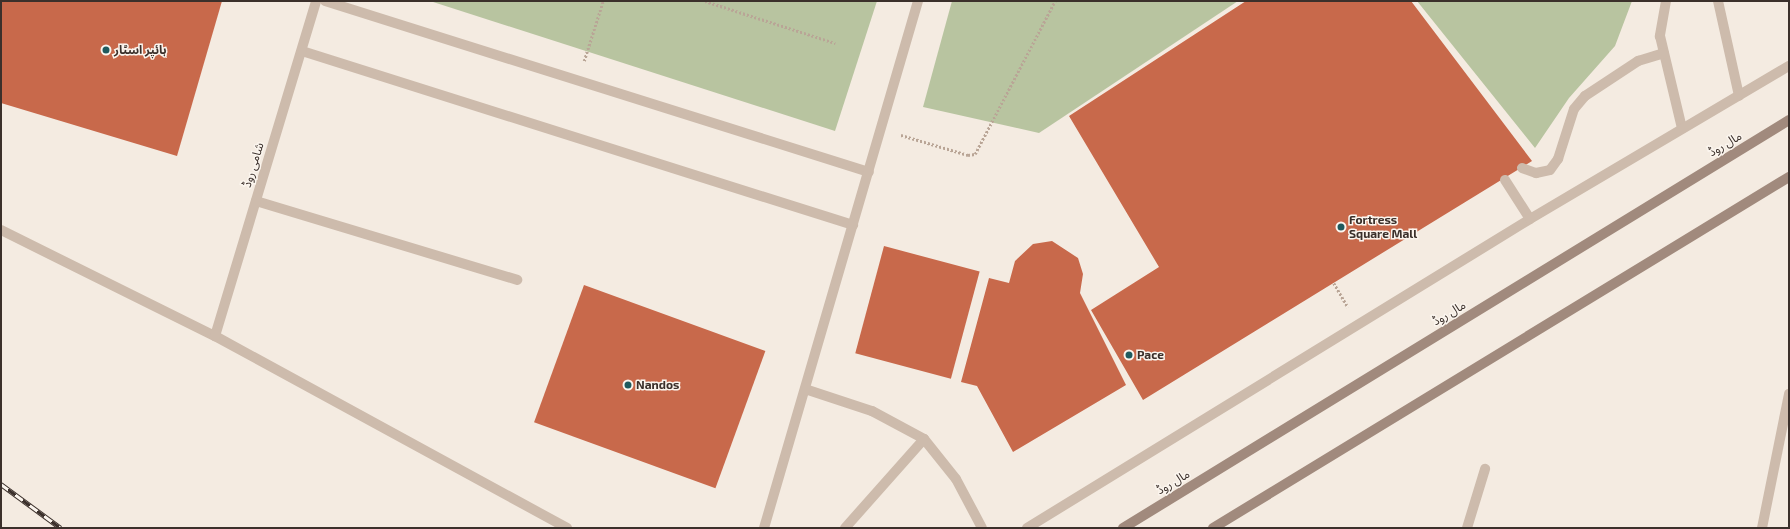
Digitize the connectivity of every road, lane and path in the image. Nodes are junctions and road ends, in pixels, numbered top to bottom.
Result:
1 (316, 1) edge
2 (325, 1) edge
3 (603, 1) edge
4 (705, 1) edge
5 (918, 1) edge
6 (1055, 1) edge
7 (1666, 1) edge
8 (1718, 1) edge
9 (835, 43) dead end
10 (302, 51) junction
11 (1664, 53) junction
12 (1789, 66) edge
13 (578, 81) junction
14 (1739, 96) junction
15 (1789, 120) edge
16 (1682, 128) junction
17 (881, 129) junction
18 (1522, 168) dead end
19 (869, 172) junction
20 (1789, 178) edge
21 (1505, 180) dead end
22 (256, 201) junction
23 (1530, 219) junction
24 (853, 225) junction
25 (1, 230) edge
26 (516, 280) dead end
27 (1334, 284) dead end
28 (1358, 325) junction
29 (215, 336) junction
30 (805, 389) junction
31 (1789, 394) edge
32 (924, 439) junction
33 (1485, 469) dead end
34 (567, 528) edge
35 (764, 528) edge
36 (845, 528) edge
37 (982, 528) edge
38 (1027, 528) edge
39 (1123, 528) edge
40 (1213, 528) edge
41 (1467, 528) edge
42 (1762, 528) edge

1 - 10 street, شامی روڈ
2 - 13 street
3 - 13 path
4 - 9 path
5 - 17 street
6 - 17 path
7 - 11 street
8 - 14 street
10 - 22 street, شامی روڈ
10 - 24 street
11 - 16 street
11 - 18 street
12 - 14 street
13 - 19 street
14 - 16 street
15 - 39 main road, مال روڈ
16 - 23 street
17 - 19 street
19 - 24 street
20 - 40 main road
21 - 23 street
22 - 26 street
22 - 29 street, شامی روڈ
23 - 28 street
24 - 30 street
25 - 29 street
27 - 28 path
28 - 38 street
29 - 34 street
30 - 32 street
30 - 35 street
31 - 42 street
32 - 36 street
32 - 37 street
33 - 41 street

